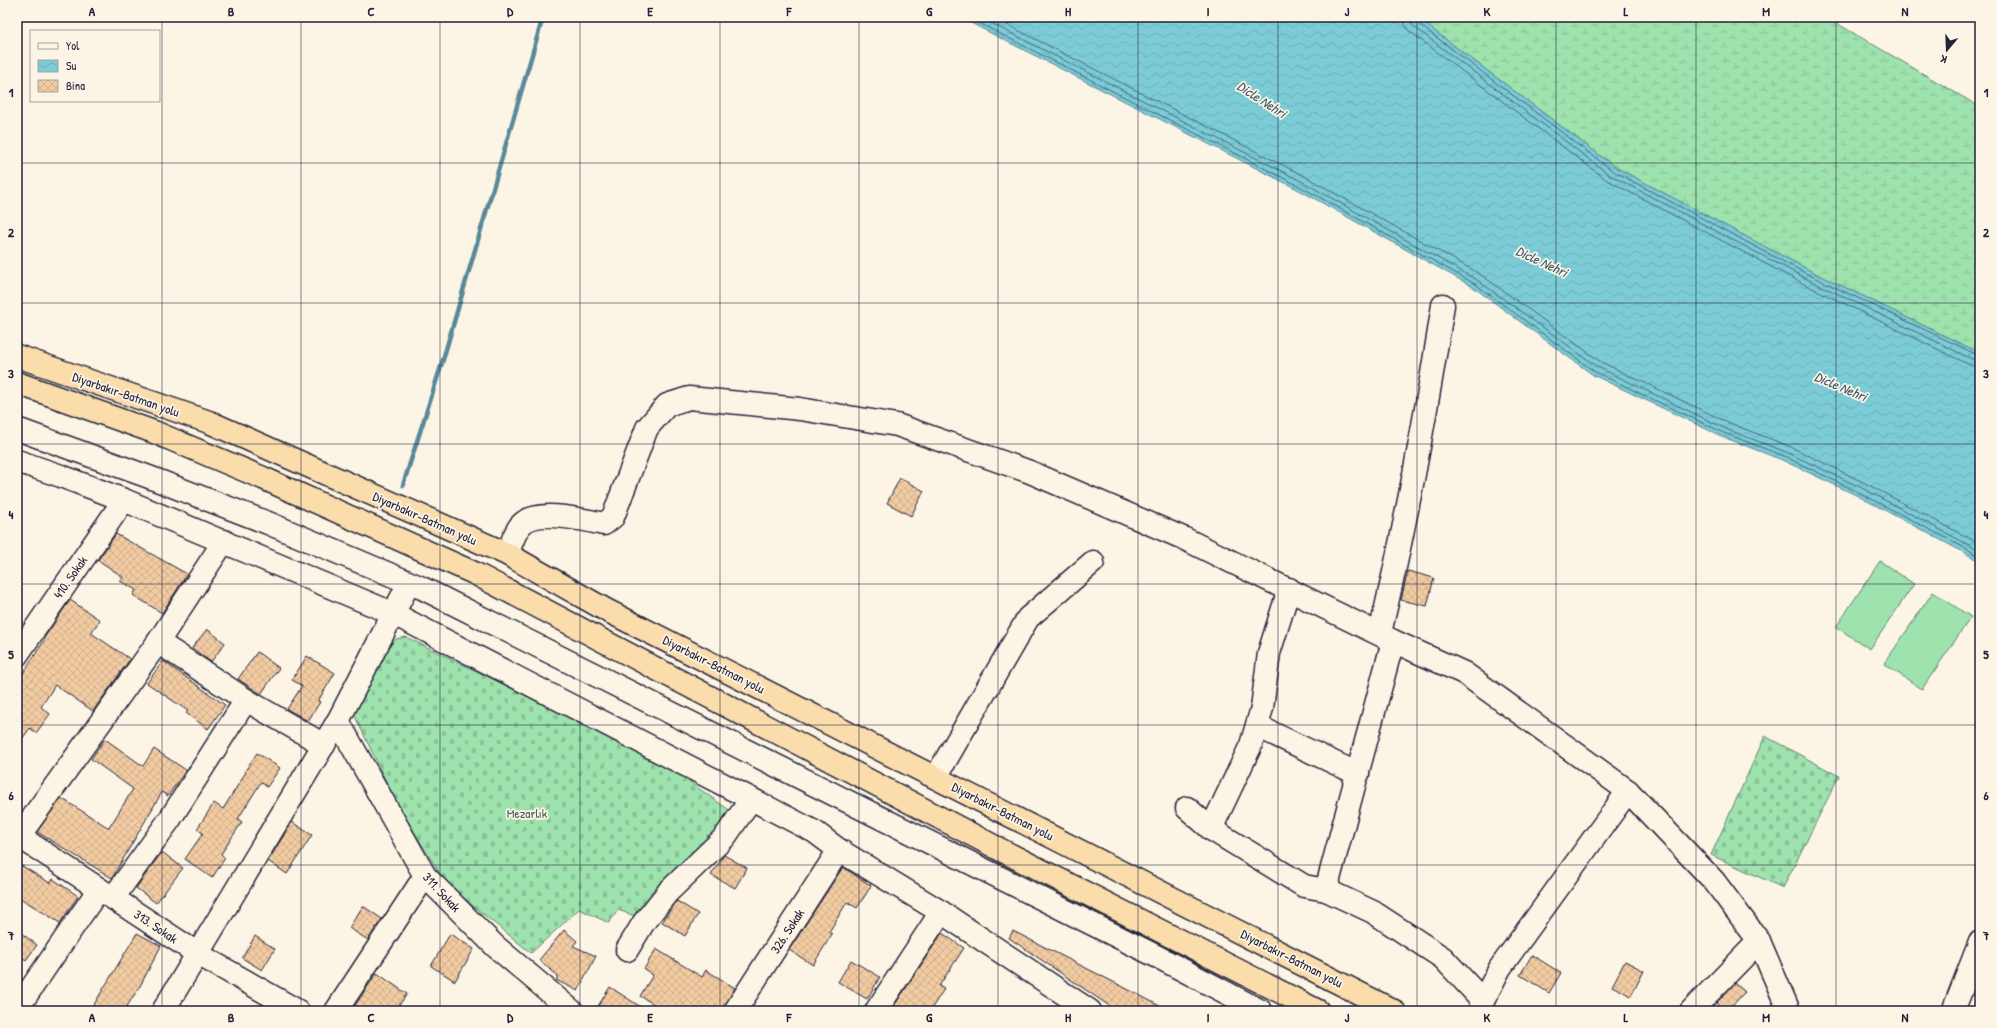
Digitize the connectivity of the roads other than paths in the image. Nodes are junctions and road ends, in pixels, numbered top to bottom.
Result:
1 (1443, 305) dead end
2 (17, 356) edge
3 (17, 383) edge
4 (17, 429) edge
5 (17, 461) edge
6 (124, 500) junction
7 (224, 541) junction
8 (507, 554) junction
9 (1093, 562) dead end
10 (409, 583) junction
11 (1289, 589) junction
12 (392, 613) junction
13 (1387, 637) junction
14 (158, 642) junction
15 (17, 655) edge
16 (246, 700) junction
17 (338, 721) junction
18 (1257, 726) junction
19 (324, 745) junction
20 (1358, 774) junction
21 (936, 777) junction
22 (1628, 791) junction
23 (752, 799) junction
24 (1187, 808) dead end
25 (1211, 829) junction
26 (18, 837) edge
27 (839, 850) junction
28 (425, 876) junction
29 (1326, 890) junction
30 (106, 893) junction
31 (941, 912) junction
32 (1759, 942) junction
33 (1980, 942) edge
34 (627, 950) dead end
35 (198, 954) junction
36 (1481, 1006) edge
37 (17, 1008) edge
38 (163, 1011) edge
39 (298, 1011) edge
40 (336, 1011) edge
41 (572, 1011) edge
42 (735, 1011) edge
43 (876, 1011) edge
44 (1090, 1011) edge
45 (1261, 1011) edge
46 (1318, 1011) edge
47 (1394, 1011) edge
48 (1691, 1011) edge
49 (1788, 1011) edge
50 (1952, 1011) edge

1 - 13 street
2 - 8 highway, Diyarbakır-Batman yolu
3 - 46 highway, Diyarbakır-Batman yolu
4 - 10 street
5 - 6 street
6 - 7 street
6 - 15 street, 410. Sokak
7 - 12 street
7 - 14 street
8 - 11 street
8 - 21 highway, Diyarbakır-Batman yolu
9 - 21 street
10 - 12 street
10 - 45 street
11 - 13 street
11 - 18 street
12 - 17 street
12 - 23 street
13 - 20 street
13 - 22 street
14 - 16 street
14 - 26 street
16 - 19 street
16 - 30 street
17 - 19 street
17 - 28 street, 311. Sokak
18 - 20 street
18 - 25 street
19 - 35 street
20 - 29 street
21 - 47 highway, Diyarbakır-Batman yolu
22 - 32 street
22 - 36 street
23 - 27 street
23 - 34 street
24 - 25 street
25 - 29 street
26 - 30 street, 313. Sokak
27 - 31 street
27 - 42 street, 326. Sokak
28 - 40 street
28 - 41 street, 311. Sokak
29 - 36 street
30 - 35 street, 313. Sokak
30 - 37 street
31 - 43 street
31 - 44 street
32 - 48 street
32 - 49 street
33 - 50 street
35 - 38 street
35 - 39 street, 313. Sokak

